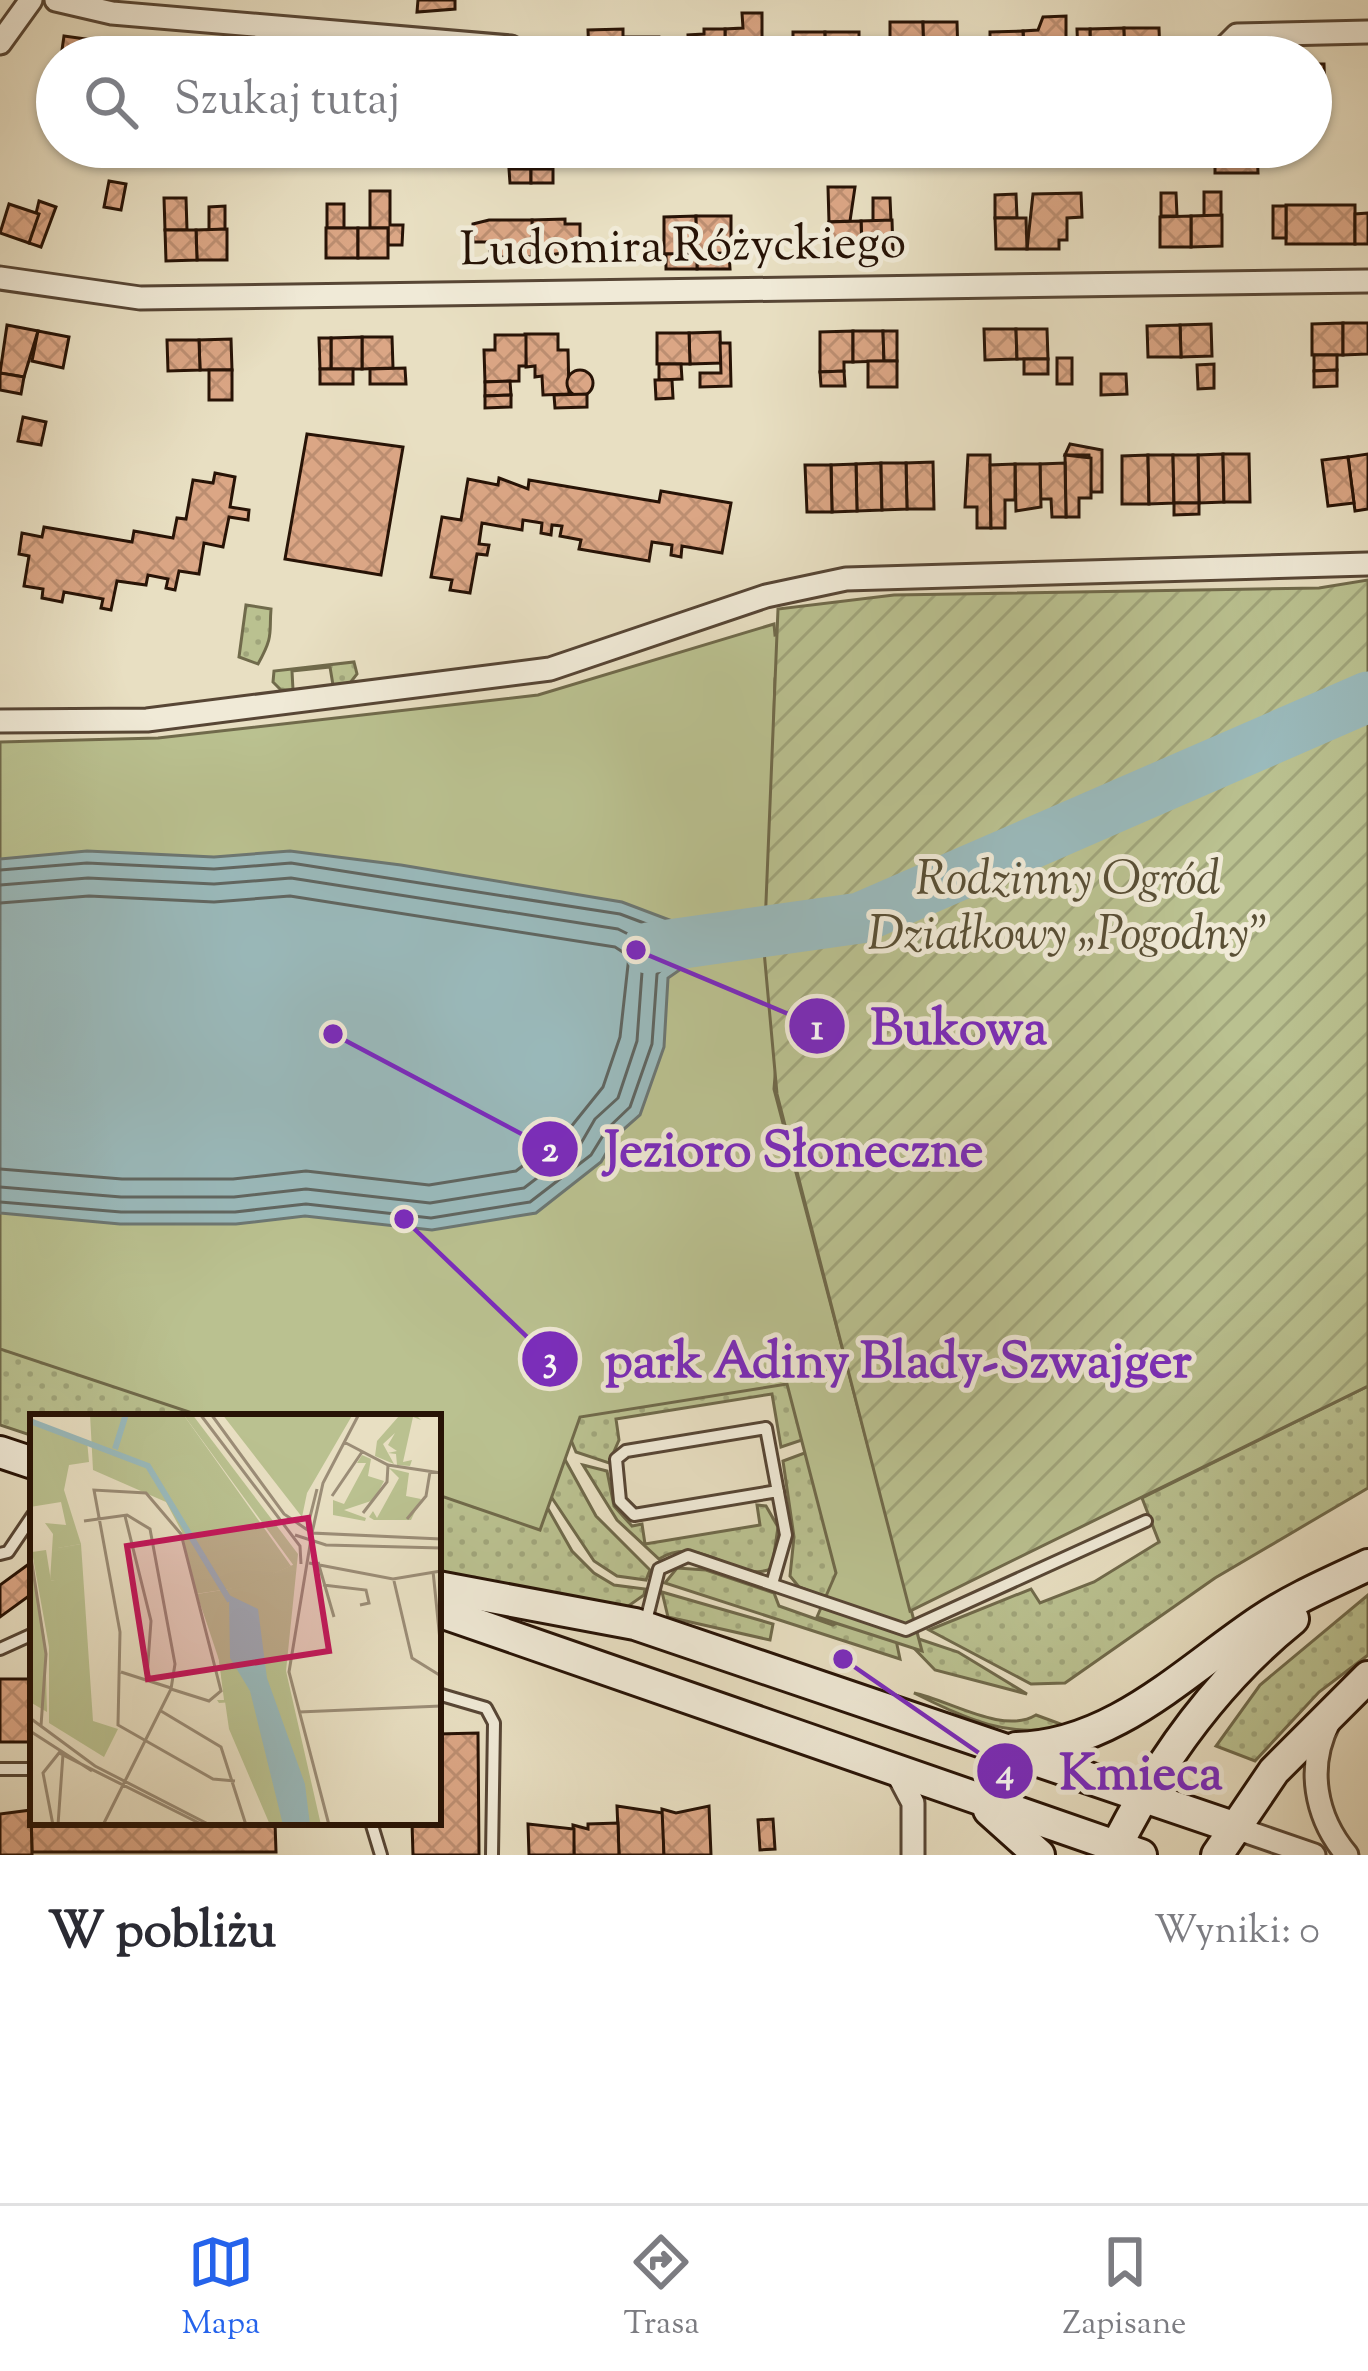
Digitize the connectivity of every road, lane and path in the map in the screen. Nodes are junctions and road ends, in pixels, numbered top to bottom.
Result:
1 (31, 0) edge
2 (56, 0) edge
3 (1368, 32) edge
4 (382, 36) edge
5 (1236, 36) edge
6 (0, 43) edge
7 (0, 278) edge
8 (1368, 281) edge
9 (1368, 564) edge
10 (0, 721) edge
11 (0, 1452) edge
12 (30, 1462) edge
13 (778, 1491) junction
14 (30, 1520) edge
15 (1146, 1521) dead end
16 (0, 1554) edge
17 (1368, 1566) edge
18 (772, 1584) junction
19 (441, 1588) edge
20 (441, 1612) edge
21 (644, 1627) junction
22 (30, 1635) edge
23 (0, 1648) edge
24 (1359, 1685) edge
25 (441, 1695) edge
26 (996, 1745) junction
27 (894, 1769) junction
28 (958, 1792) junction
29 (1144, 1797) junction
30 (372, 1825) edge
31 (1233, 1827) junction
32 (1123, 1852) edge
33 (381, 1855) edge
34 (492, 1855) edge
35 (913, 1855) edge
36 (1039, 1855) edge
37 (1217, 1855) edge
38 (1314, 1855) edge
39 (1347, 1855) edge

1 - 6 street
2 - 4 street
3 - 5 street
7 - 8 street, Ludomira Różyckiego
9 - 10 street
11 - 12 main road
13 - 13 lane
13 - 18 lane
14 - 16 lane
15 - 18 lane
17 - 26 main road
17 - 29 main road
18 - 21 lane
19 - 21 main road
20 - 27 main road
21 - 26 main road
22 - 23 lane
24 - 31 main road
24 - 39 street
25 - 34 lane
26 - 29 main road
27 - 28 main road
27 - 35 street
28 - 32 main road
28 - 36 main road
29 - 31 main road
29 - 32 main road
30 - 33 lane
31 - 37 main road
31 - 38 street

